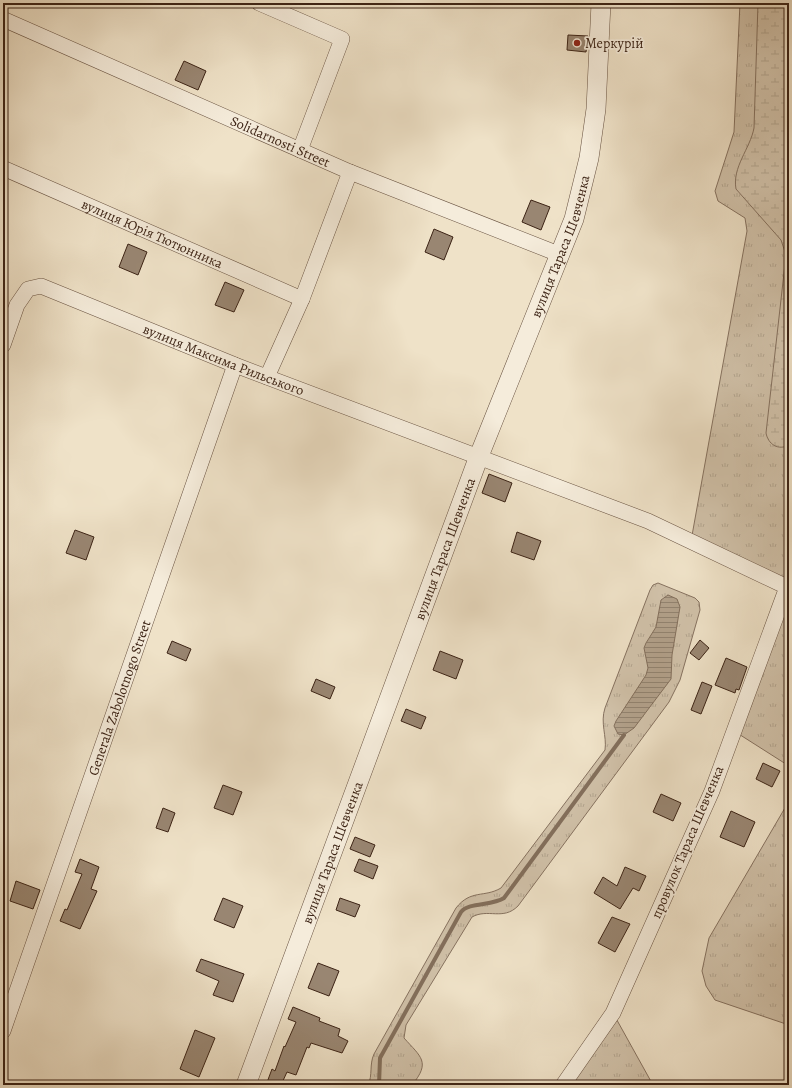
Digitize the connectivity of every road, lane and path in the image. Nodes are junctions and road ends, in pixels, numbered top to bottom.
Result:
1 (259, 3) edge
2 (601, 3) edge
3 (3, 19) edge
4 (300, 150) junction
5 (3, 168) edge
6 (350, 172) junction
7 (561, 255) junction
8 (302, 299) junction
9 (3, 345) edge
10 (235, 364) junction
11 (267, 377) junction
12 (479, 456) junction
13 (787, 587) joint
14 (3, 1031) edge
15 (246, 1085) edge
16 (563, 1085) edge

1 - 4 street
2 - 7 street, вулиця Тараса Шевченка
3 - 4 street, Solidarnosti Street
4 - 6 street, Solidarnosti Street
5 - 8 street, вулиця Юрія Тютюнника
6 - 7 street, Solidarnosti Street
6 - 8 street
7 - 12 street, вулиця Тараса Шевченка
8 - 11 street
9 - 10 street, вулиця Максима Рильського
10 - 11 street, вулиця Максима Рильського
10 - 14 street, Generala Zabolotnogo Street
11 - 12 street, вулиця Максима Рильського
12 - 13 street, вулиця Максима Рильського
12 - 15 street, вулиця Тараса Шевченка
13 - 16 street, провулок Тараса Шевченка

